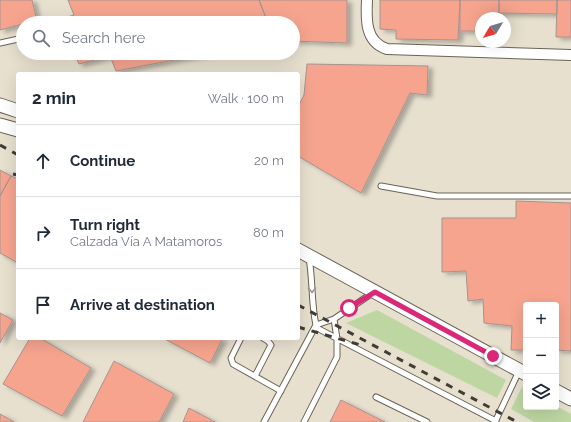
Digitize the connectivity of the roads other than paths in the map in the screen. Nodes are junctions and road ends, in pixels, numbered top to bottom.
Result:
1 (367, 0) edge
2 (16, 40) edge
3 (0, 43) edge
4 (571, 55) edge
5 (0, 105) edge
6 (16, 111) edge
7 (0, 125) edge
8 (16, 129) edge
9 (381, 186) dead end
10 (571, 196) edge
11 (303, 253) edge
12 (375, 292) junction
13 (334, 319) junction
14 (315, 326) junction
15 (337, 338) junction
16 (240, 340) edge
17 (266, 340) edge
18 (523, 372) edge
19 (255, 376) junction
20 (281, 391) junction
21 (559, 393) edge
22 (376, 397) dead end
23 (571, 399) edge
24 (495, 421) edge
25 (264, 422) edge
26 (304, 422) edge
27 (427, 422) edge

1 - 4 street
2 - 3 lane
5 - 6 street
7 - 8 street
9 - 10 lane
11 - 12 street
11 -> 14 lane
12 - 13 lane
12 - 18 street
13 - 14 lane
13 - 15 lane
14 - 15 lane
14 - 20 lane
15 - 24 lane
15 - 26 lane
16 - 19 lane
17 - 19 lane
18 - 24 lane
19 - 20 lane
20 - 25 lane
21 - 23 street
22 - 27 lane

